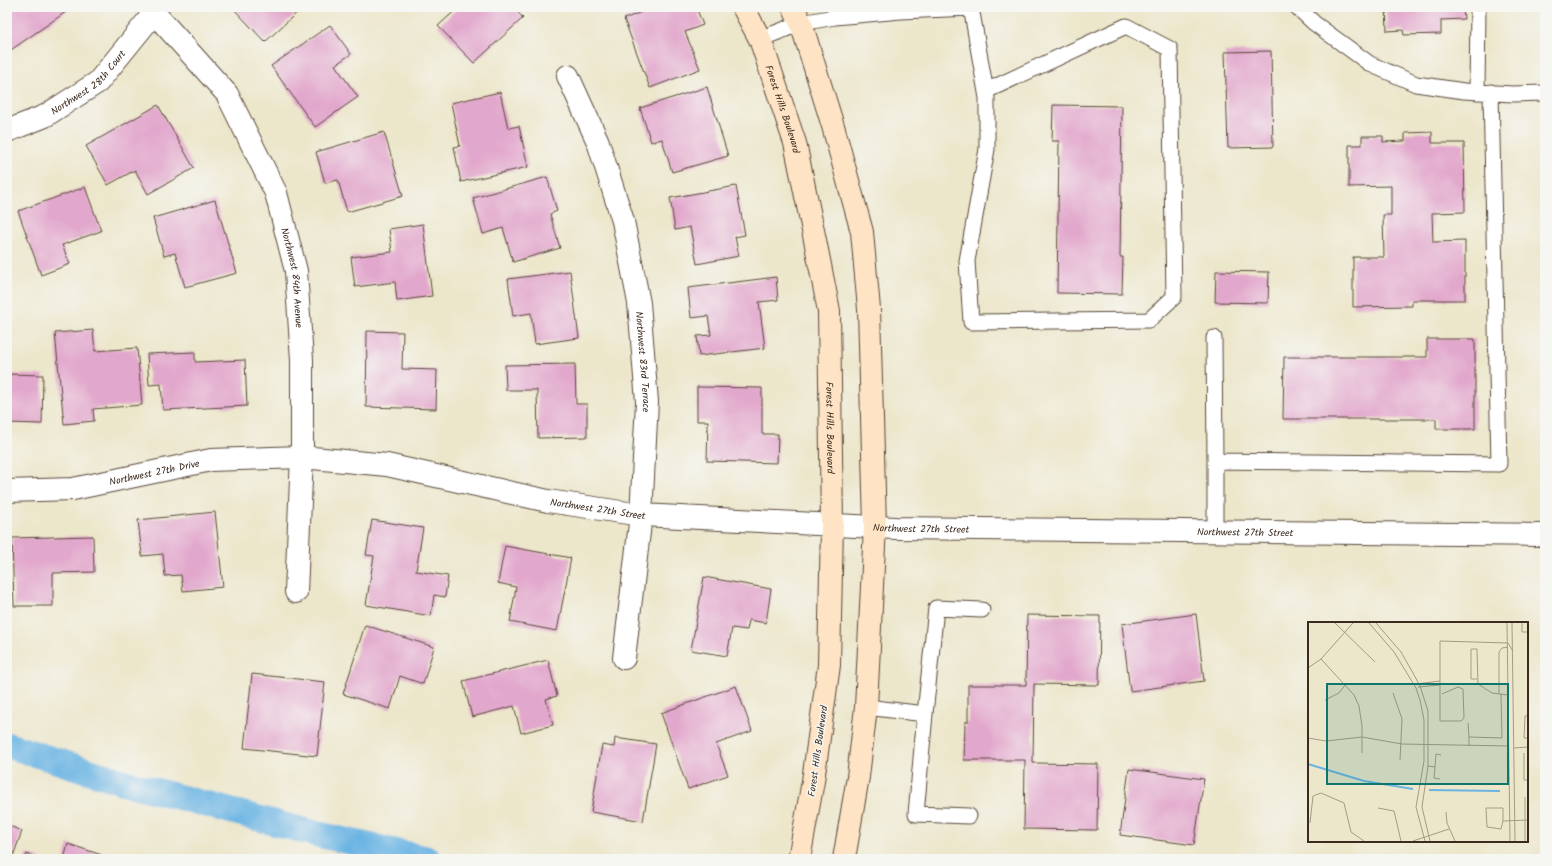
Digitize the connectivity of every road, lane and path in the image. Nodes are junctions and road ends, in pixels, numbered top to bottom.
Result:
1 (743, 7) edge
2 (1297, 7) edge
3 (1478, 7) edge
4 (971, 8) edge
5 (151, 10) edge
6 (797, 15) edge
7 (760, 39) junction
8 (568, 76) dead end
9 (986, 91) junction
10 (1484, 92) junction
11 (1545, 93) edge
12 (7, 131) edge
13 (1214, 338) dead end
14 (302, 457) junction
15 (1215, 461) junction
16 (7, 491) edge
17 (641, 515) junction
18 (832, 525) junction
19 (875, 526) junction
20 (1215, 531) junction
21 (1545, 535) edge
22 (296, 592) dead end
23 (982, 610) dead end
24 (624, 658) dead end
25 (866, 707) junction
26 (925, 714) junction
27 (969, 816) dead end
28 (799, 859) edge
29 (844, 859) edge

1 - 7 street, Forest Hills Boulevard
2 - 10 lane
3 - 10 lane
4 - 6 lane
4 - 9 lane
5 - 12 street, Northwest 28th Court
5 - 14 street, Northwest 84th Avenue
6 - 7 lane
6 - 19 street
7 - 18 street, Forest Hills Boulevard
8 - 17 street, Northwest 83rd Terrace
9 - 9 lane
10 - 11 lane
10 - 15 lane
13 - 15 lane
14 - 16 street, Northwest 27th Drive
14 - 17 street, Northwest 27th Street
14 - 22 street, Northwest 84th Avenue
15 - 20 lane
17 - 18 street, Northwest 27th Street
17 - 24 street, Northwest 83rd Terrace
18 - 19 street, Northwest 27th Street
18 - 28 street, Forest Hills Boulevard
19 - 20 street, Northwest 27th Street
19 - 25 street
20 - 21 street, Northwest 27th Street
23 - 26 lane
25 - 26 lane
25 - 29 street
26 - 27 lane

